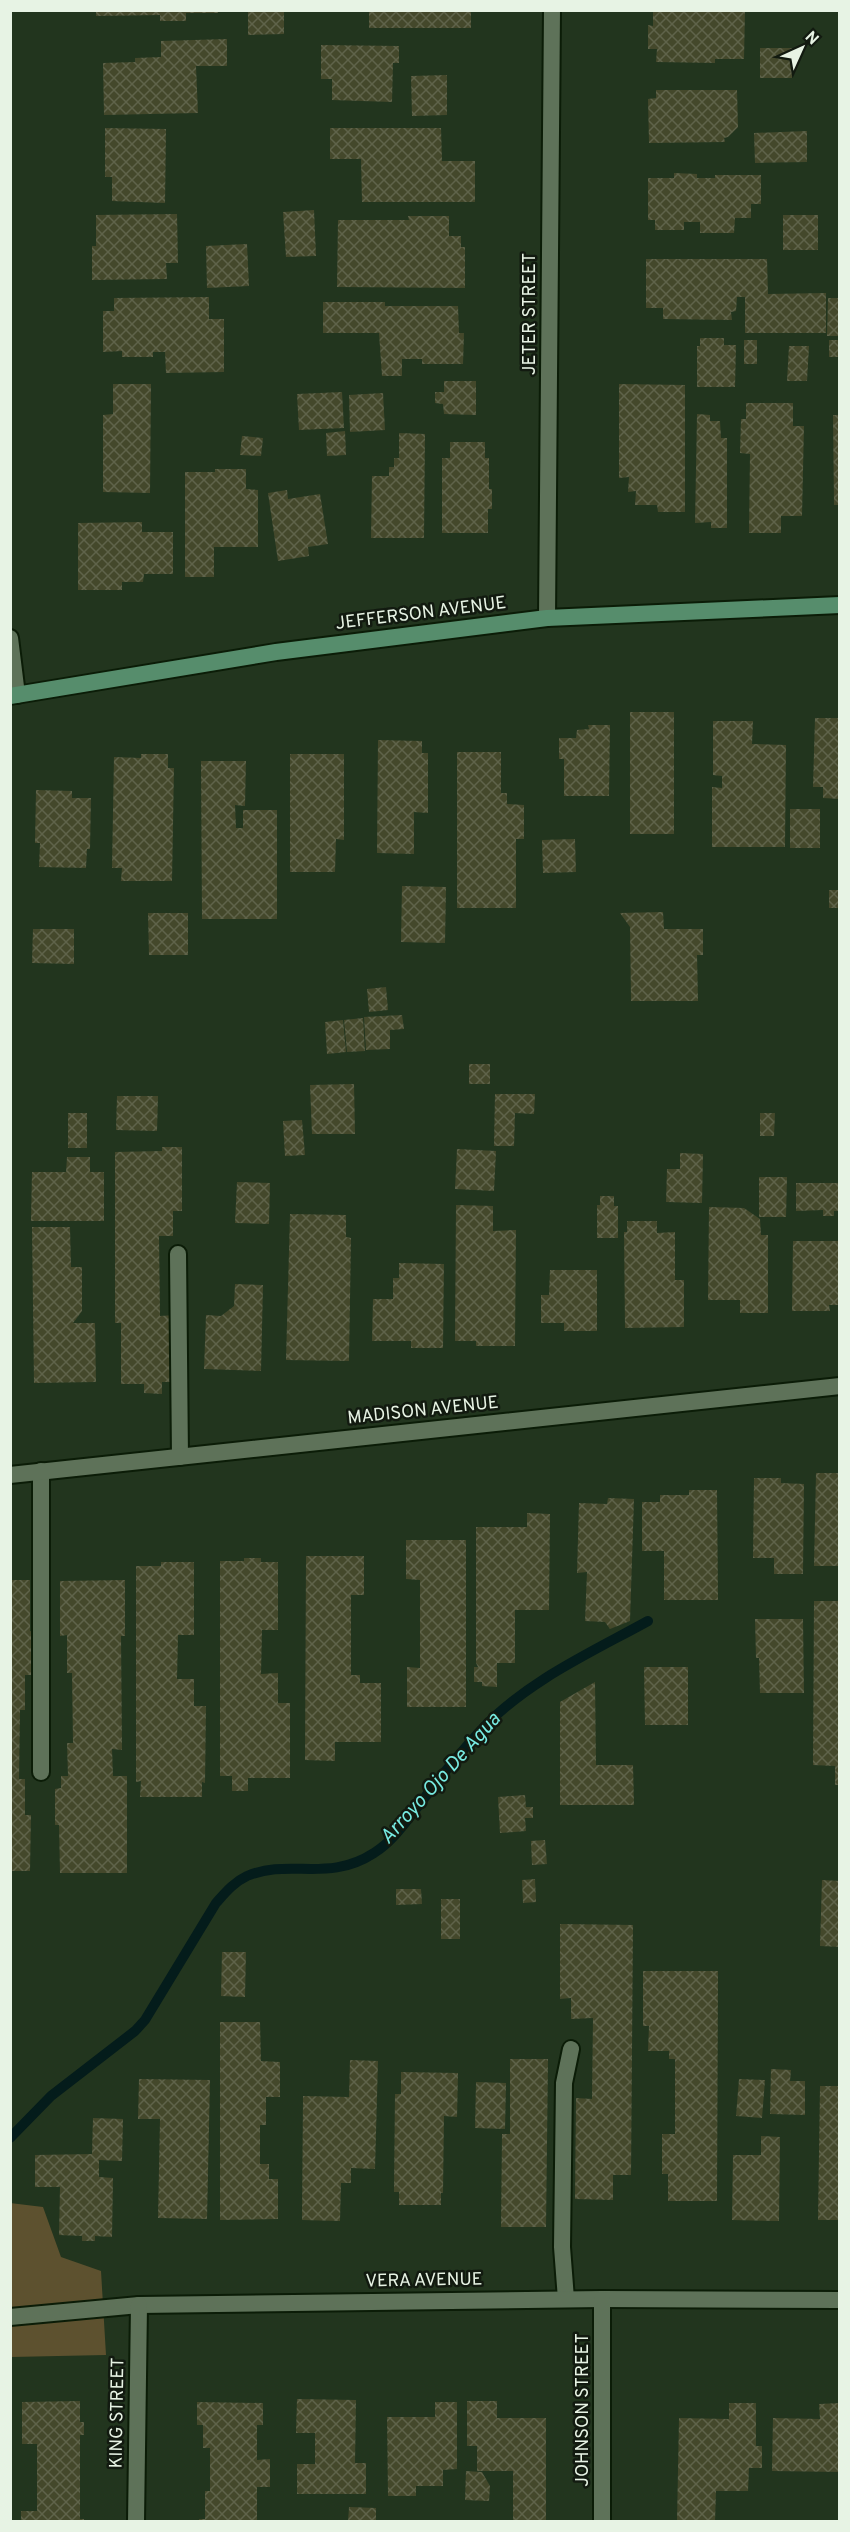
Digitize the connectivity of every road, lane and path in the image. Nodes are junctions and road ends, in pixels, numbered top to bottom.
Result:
1 (552, 10) edge
2 (840, 604) edge
3 (548, 618) junction
4 (10, 638) edge
5 (14, 696) edge
6 (178, 1254) dead end
7 (840, 1386) edge
8 (180, 1457) junction
9 (41, 1471) junction
10 (10, 1475) edge
11 (41, 1772) dead end
12 (571, 2049) dead end
13 (566, 2299) junction
14 (602, 2299) junction
15 (840, 2300) edge
16 (139, 2305) junction
17 (10, 2317) edge
18 (136, 2522) edge
19 (602, 2522) edge

1 - 3 street, JETER STREET
2 - 3 main road, JEFFERSON AVENUE
3 - 5 main road, JEFFERSON AVENUE
4 - 5 street
6 - 8 street
7 - 8 street, MADISON AVENUE
8 - 9 street, MADISON AVENUE
9 - 10 street, MADISON AVENUE
9 - 11 street
12 - 13 street
13 - 14 street, VERA AVENUE
13 - 16 street, VERA AVENUE
14 - 15 street, VERA AVENUE
14 - 19 street, JOHNSON STREET
16 - 17 street, VERA AVENUE
16 - 18 street, KING STREET

